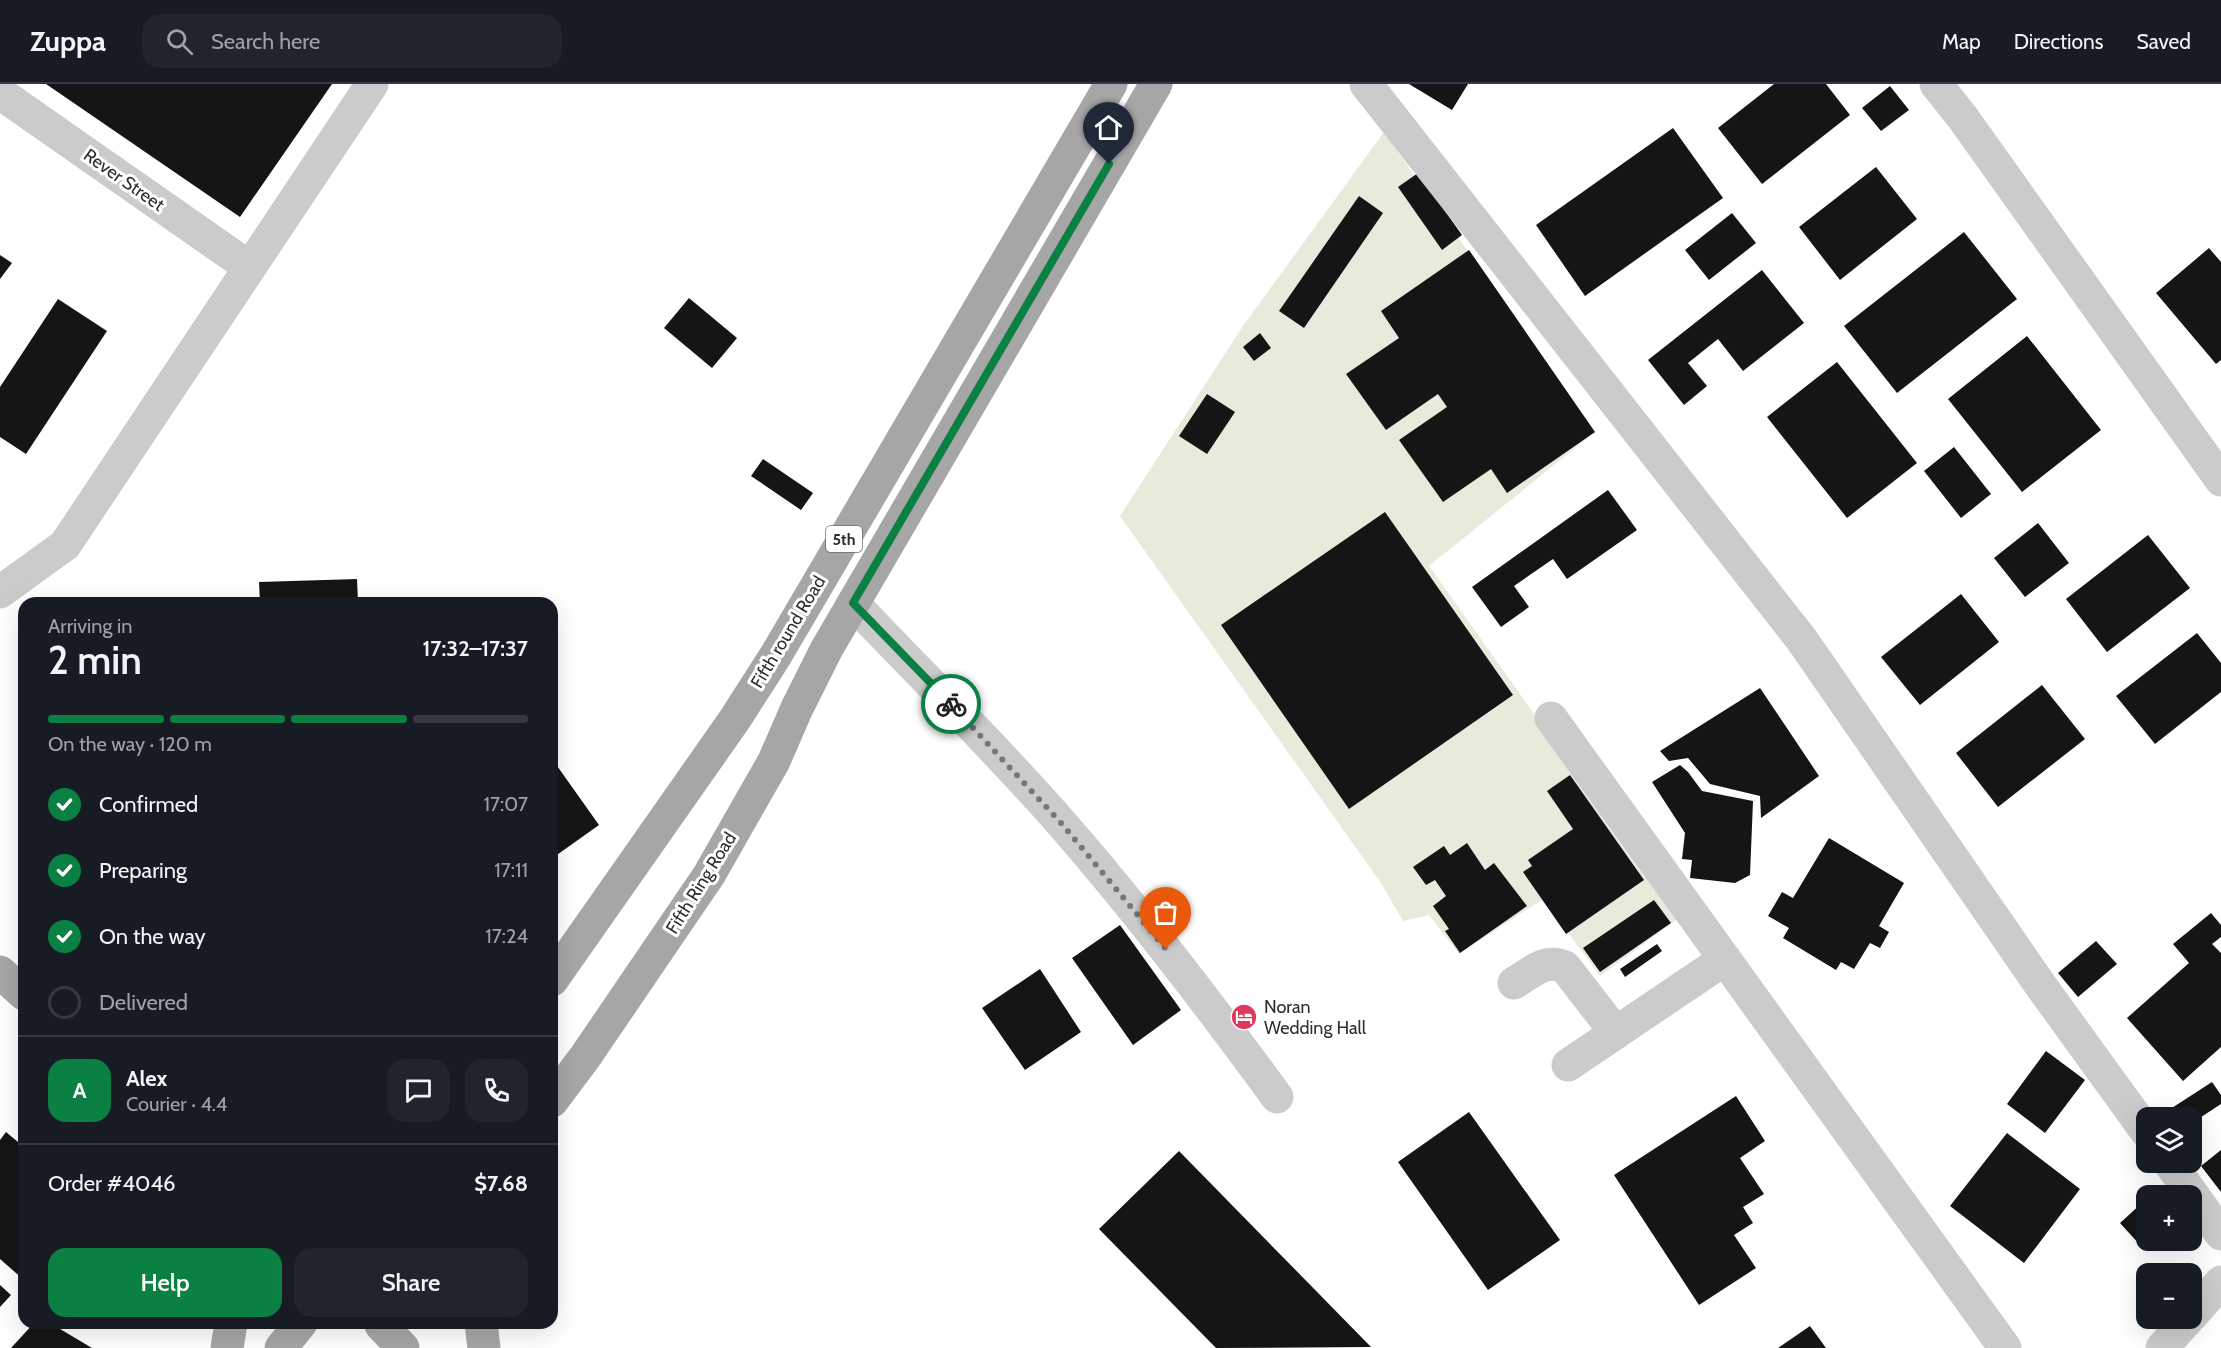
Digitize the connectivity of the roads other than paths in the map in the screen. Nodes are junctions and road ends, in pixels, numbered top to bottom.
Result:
1 (372, 84) edge
2 (1111, 84) edge
3 (1156, 84) edge
4 (1366, 84) edge
5 (1936, 84) edge
6 (0, 93) edge
7 (249, 267) junction
8 (2221, 480) edge
9 (0, 592) edge
10 (853, 603) junction
11 (1551, 718) dead end
12 (1725, 959) junction
13 (558, 971) edge
14 (0, 972) edge
15 (1514, 983) dead end
16 (18, 988) edge
17 (1616, 1033) junction
18 (1568, 1065) dead end
19 (558, 1093) edge
20 (1277, 1097) dead end
21 (2136, 1117) edge
22 (2177, 1173) edge
23 (2221, 1234) edge
24 (2221, 1282) edge
25 (2202, 1303) edge
26 (230, 1329) edge
27 (296, 1329) edge
28 (482, 1329) edge
29 (2179, 1329) edge
30 (227, 1348) edge
31 (281, 1348) edge
32 (484, 1348) edge
33 (2005, 1348) edge
34 (2162, 1348) edge

1 - 7 street
2 - 13 main road, Fifth round Road / 5th
3 - 10 main road, Fifth Ring Road
4 - 21 street
5 - 8 street
6 - 7 street, Rever Street
7 - 9 street
10 - 19 main road, Fifth Ring Road
10 - 20 street
11 - 12 street
12 - 17 street
12 - 33 street
14 - 16 main road
15 - 17 street
17 - 18 street
22 - 23 street
24 - 25 street
26 - 30 main road
27 - 31 main road
28 - 32 main road
29 - 34 street

